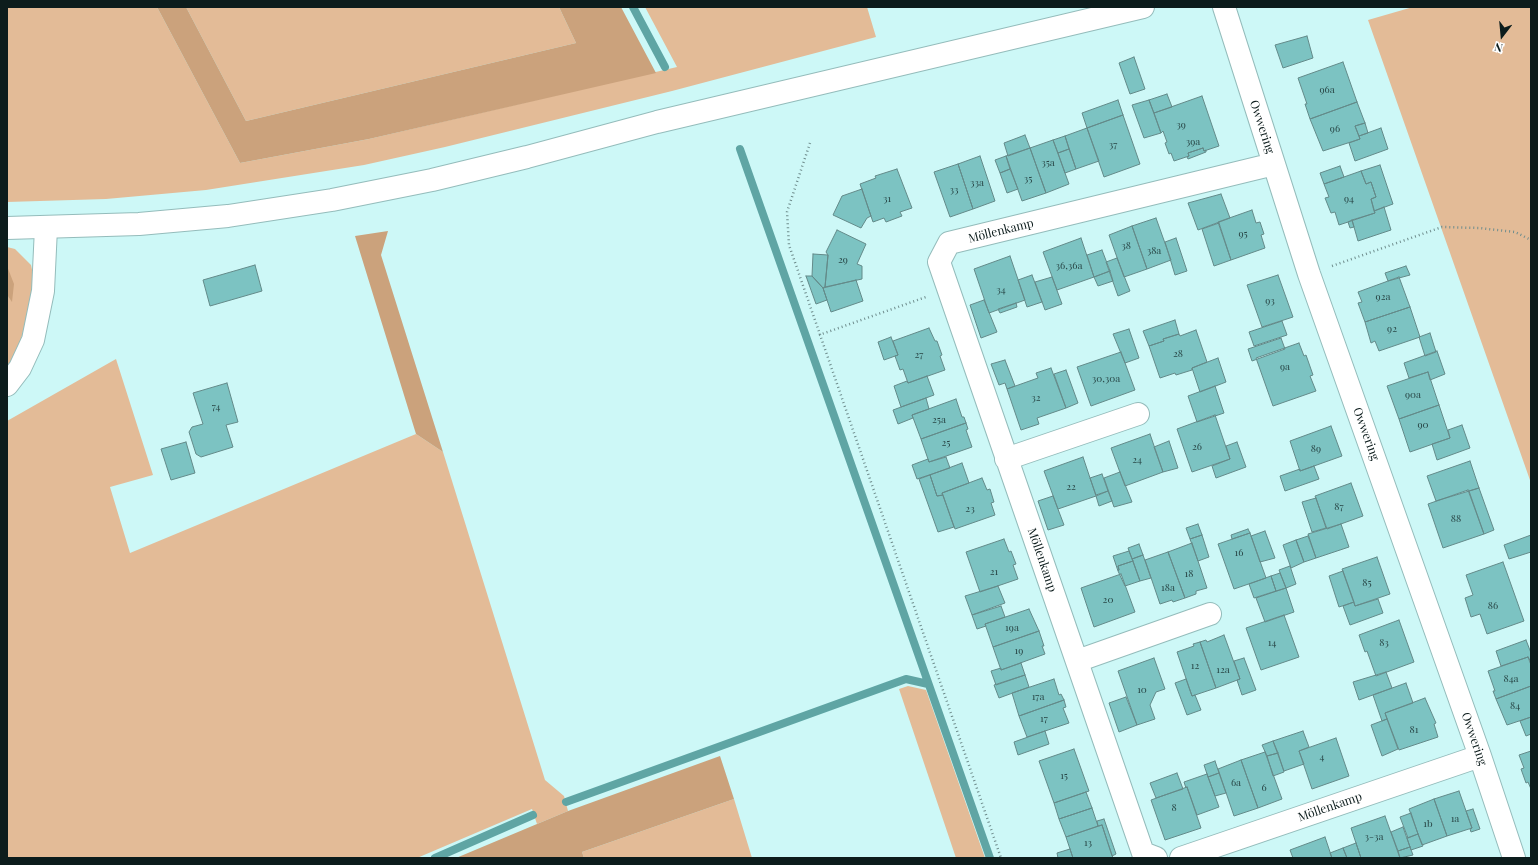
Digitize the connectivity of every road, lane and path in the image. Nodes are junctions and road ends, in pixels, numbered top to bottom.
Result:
1 (1143, 7) edge
2 (1224, 7) edge
3 (810, 143) dead end
4 (1274, 164) junction
5 (7, 228) edge
6 (46, 228) junction
7 (1531, 240) edge
8 (1309, 274) junction
9 (948, 289) junction
10 (819, 335) junction
11 (7, 385) edge
12 (1138, 414) dead end
13 (1006, 459) junction
14 (1210, 614) dead end
15 (1077, 661) junction
16 (1480, 756) junction
17 (1001, 858) edge
18 (1156, 858) edge
19 (1181, 858) edge
20 (1514, 858) edge

1 - 6 street
2 - 4 street, Owwering
3 - 10 path
4 - 8 street, Owwering
4 - 9 street, Möllenkamp
5 - 6 street
6 - 11 street
7 - 8 path
8 - 16 street, Owwering
9 - 10 path
9 - 13 street, Möllenkamp
10 - 17 path
12 - 13 street
13 - 15 street, Möllenkamp
14 - 15 street
15 - 18 street, Möllenkamp
16 - 19 street, Möllenkamp
16 - 20 street, Owwering

